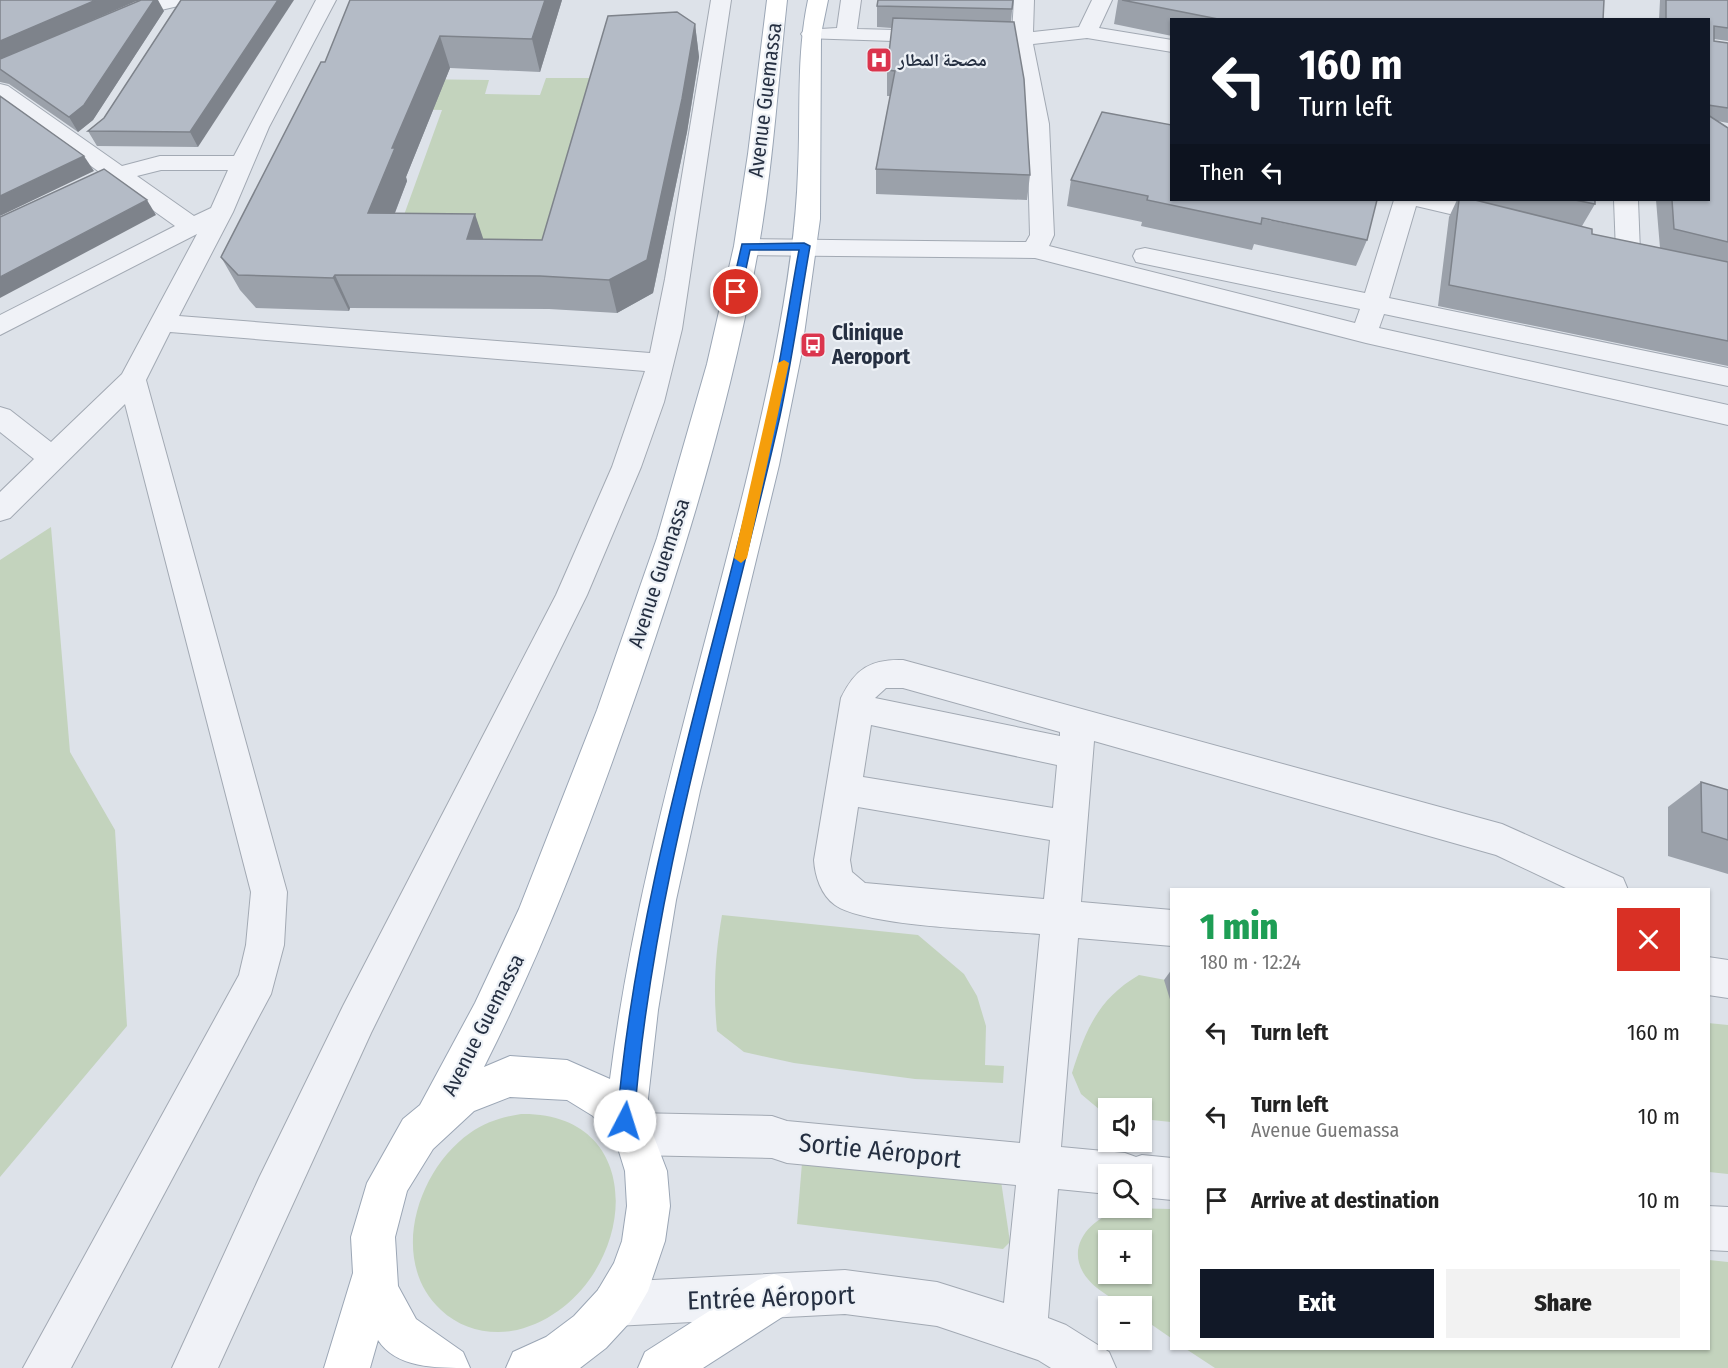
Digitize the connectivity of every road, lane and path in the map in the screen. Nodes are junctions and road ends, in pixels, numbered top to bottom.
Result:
1 (326, 0) edge
2 (721, 0) edge
3 (777, 0) edge
4 (818, 0) edge
5 (851, 0) edge
6 (1024, 0) edge
7 (1102, 0) edge
8 (136, 4) edge
9 (178, 6) edge
10 (100, 26) edge
11 (1087, 32) junction
12 (811, 34) junction
13 (846, 35) junction
14 (1022, 39) junction
15 (1170, 46) edge
16 (0, 91) edge
17 (243, 163) junction
18 (108, 177) junction
19 (1406, 201) edge
20 (1427, 201) edge
21 (1626, 201) edge
22 (221, 212) junction
23 (1514, 223) edge
24 (190, 225) junction
25 (1038, 243) junction
26 (804, 246) junction
27 (746, 247) junction
28 (1628, 252) edge
29 (1372, 303) junction
30 (164, 323) junction
31 (0, 326) edge
32 (1366, 334) junction
33 (661, 363) junction
34 (1728, 377) edge
35 (132, 380) junction
36 (1728, 415) edge
37 (0, 417) edge
38 (53, 459) junction
39 (0, 510) edge
40 (1077, 739) junction
41 (843, 789) junction
42 (1067, 827) junction
43 (1606, 888) edge
44 (1059, 918) junction
45 (1170, 928) edge
46 (1710, 976) edge
47 (1728, 979) edge
48 (436, 1115) junction
49 (630, 1128) junction
50 (1040, 1167) junction
51 (1098, 1172) edge
52 (1152, 1177) edge
53 (1170, 1179) edge
54 (1710, 1228) edge
55 (1728, 1230) edge
56 (374, 1276) junction
57 (774, 1296) junction
58 (615, 1304) junction
59 (1024, 1331) junction
60 (533, 1367) edge
61 (46, 1368) edge
62 (195, 1368) edge
63 (347, 1368) edge
64 (447, 1368) edge
65 (662, 1368) edge
66 (1093, 1368) edge

1 - 17 street
2 - 33 street
3 - 27 main road, Avenue Guemassa
4 - 12 main road, Avenue Guemassa
5 - 13 street
6 - 14 street
7 - 11 street
8 - 9 street
8 - 10 street
11 - 14 street
11 - 15 street
12 - 13 street
12 - 26 main road, Avenue Guemassa
13 - 14 street
14 - 25 street
16 - 18 street
17 - 18 street
17 - 22 street
18 - 24 street
19 - 29 street
20 - 23 street
21 - 28 street
22 - 24 street
22 - 30 street
24 - 31 street
25 - 26 street
25 - 29 street
25 - 32 street
26 - 27 street
26 - 49 main road, Avenue Guemassa
27 - 48 main road, Avenue Guemassa
29 - 32 street
29 - 34 street
30 - 33 street
30 - 35 street
32 - 36 street
33 - 62 street
35 - 38 street
35 - 61 street
37 - 38 street
38 - 39 street
40 - 41 street
40 - 42 street
40 - 43 street
41 - 42 street
41 - 44 street
42 - 44 street
44 - 45 street
44 - 50 street
46 - 47 street
48 - 49 main road
48 - 56 main road
49 - 50 street, Sortie Aéroport
49 - 58 main road
50 - 51 street, Sortie Aéroport
50 - 59 street
52 - 53 street
54 - 55 street
56 - 63 main road
56 - 64 main road
57 - 58 street, Entrée Aéroport
57 - 59 street, Entrée Aéroport
57 - 65 main road
58 - 60 main road
59 - 66 street, Entrée Aéroport

